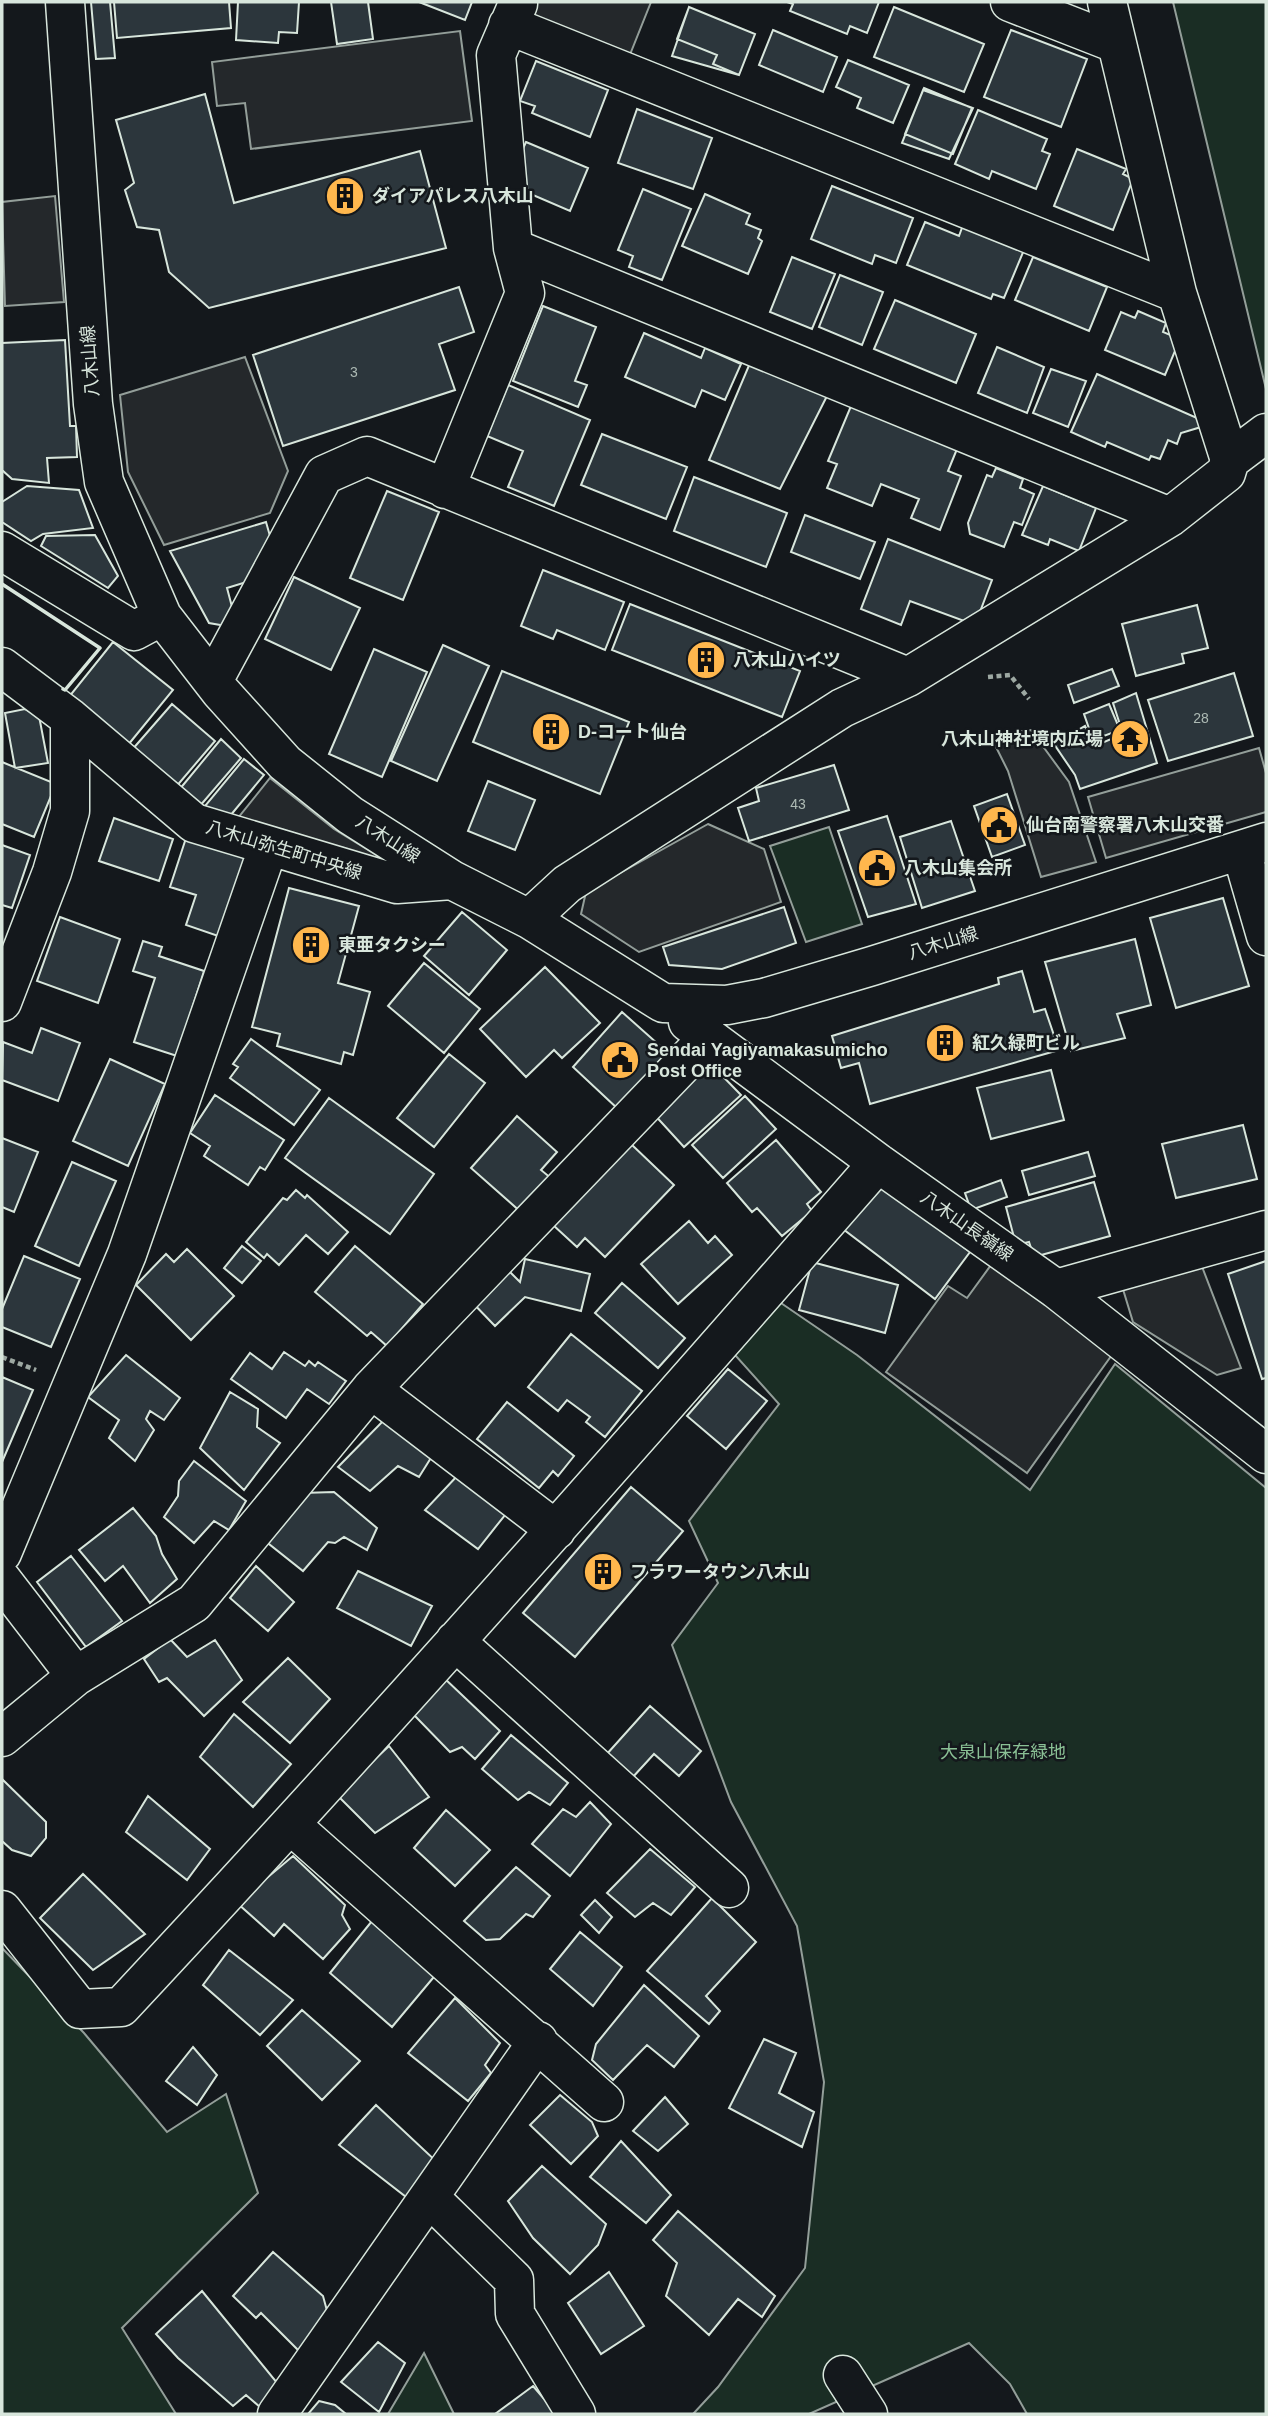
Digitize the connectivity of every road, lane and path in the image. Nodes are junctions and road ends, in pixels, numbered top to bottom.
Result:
1 (65, 2) edge
2 (1010, 2) edge
3 (1107, 2) edge
4 (513, 14) edge
5 (1115, 43) junction
6 (513, 248) junction
7 (1177, 293) junction
8 (1266, 433) edge
9 (1230, 460) junction
10 (445, 489) junction
11 (1170, 517) junction
12 (2, 551) edge
13 (162, 616) junction
14 (2, 667) edge
15 (908, 677) junction
16 (213, 681) junction
17 (70, 718) junction
18 (1254, 846) edge
19 (268, 848) junction
20 (452, 880) junction
21 (530, 919) junction
22 (1266, 936) edge
23 (2, 1002) edge
24 (663, 1003) junction
25 (709, 1037) junction
26 (878, 1163) junction
27 (1266, 1230) edge
28 (1056, 1289) junction
29 (371, 1389) junction
30 (1266, 1454) edge
31 (556, 1530) junction
32 (2, 1553) edge
33 (2, 1580) edge
34 (455, 1642) junction
35 (76, 1676) junction
36 (2, 1737) edge
37 (291, 1825) junction
38 (729, 1888) dead end
39 (2, 1910) edge
40 (538, 2041) junction
41 (604, 2102) dead end
42 (429, 2197) junction
43 (843, 2375) dead end
44 (277, 2414) edge
45 (576, 2414) edge
46 (868, 2414) edge

1 - 13 street, 八木山線
2 - 5 street
3 - 5 street
4 - 6 street
4 - 7 street
5 - 7 street
6 - 10 street
6 - 11 street
7 - 9 street
8 - 9 street
9 - 11 street
10 - 15 street
10 - 16 street
11 - 15 street
12 - 13 street
13 - 16 street, 八木山線
14 - 17 street, 八木山弥生町中央線
15 - 21 street
16 - 20 street, 八木山線
17 - 19 street, 八木山弥生町中央線
17 - 23 street
18 - 22 street
18 - 24 street, 八木山線
19 - 20 street, 八木山弥生町中央線
19 - 32 street
20 - 21 street, 八木山線
21 - 24 street, 八木山線
24 - 25 street, 八木山長嶺線
25 - 26 street, 八木山長嶺線
25 - 29 street
26 - 28 street, 八木山長嶺線
26 - 31 street
27 - 28 street
28 - 30 street, 八木山長嶺線
29 - 31 street
29 - 35 street
31 - 34 street
33 - 35 street
34 - 37 street
34 - 38 street
35 - 36 street
37 - 39 street
37 - 40 street
40 - 41 street
40 - 42 street
42 - 44 street
42 - 45 street
43 - 46 street

